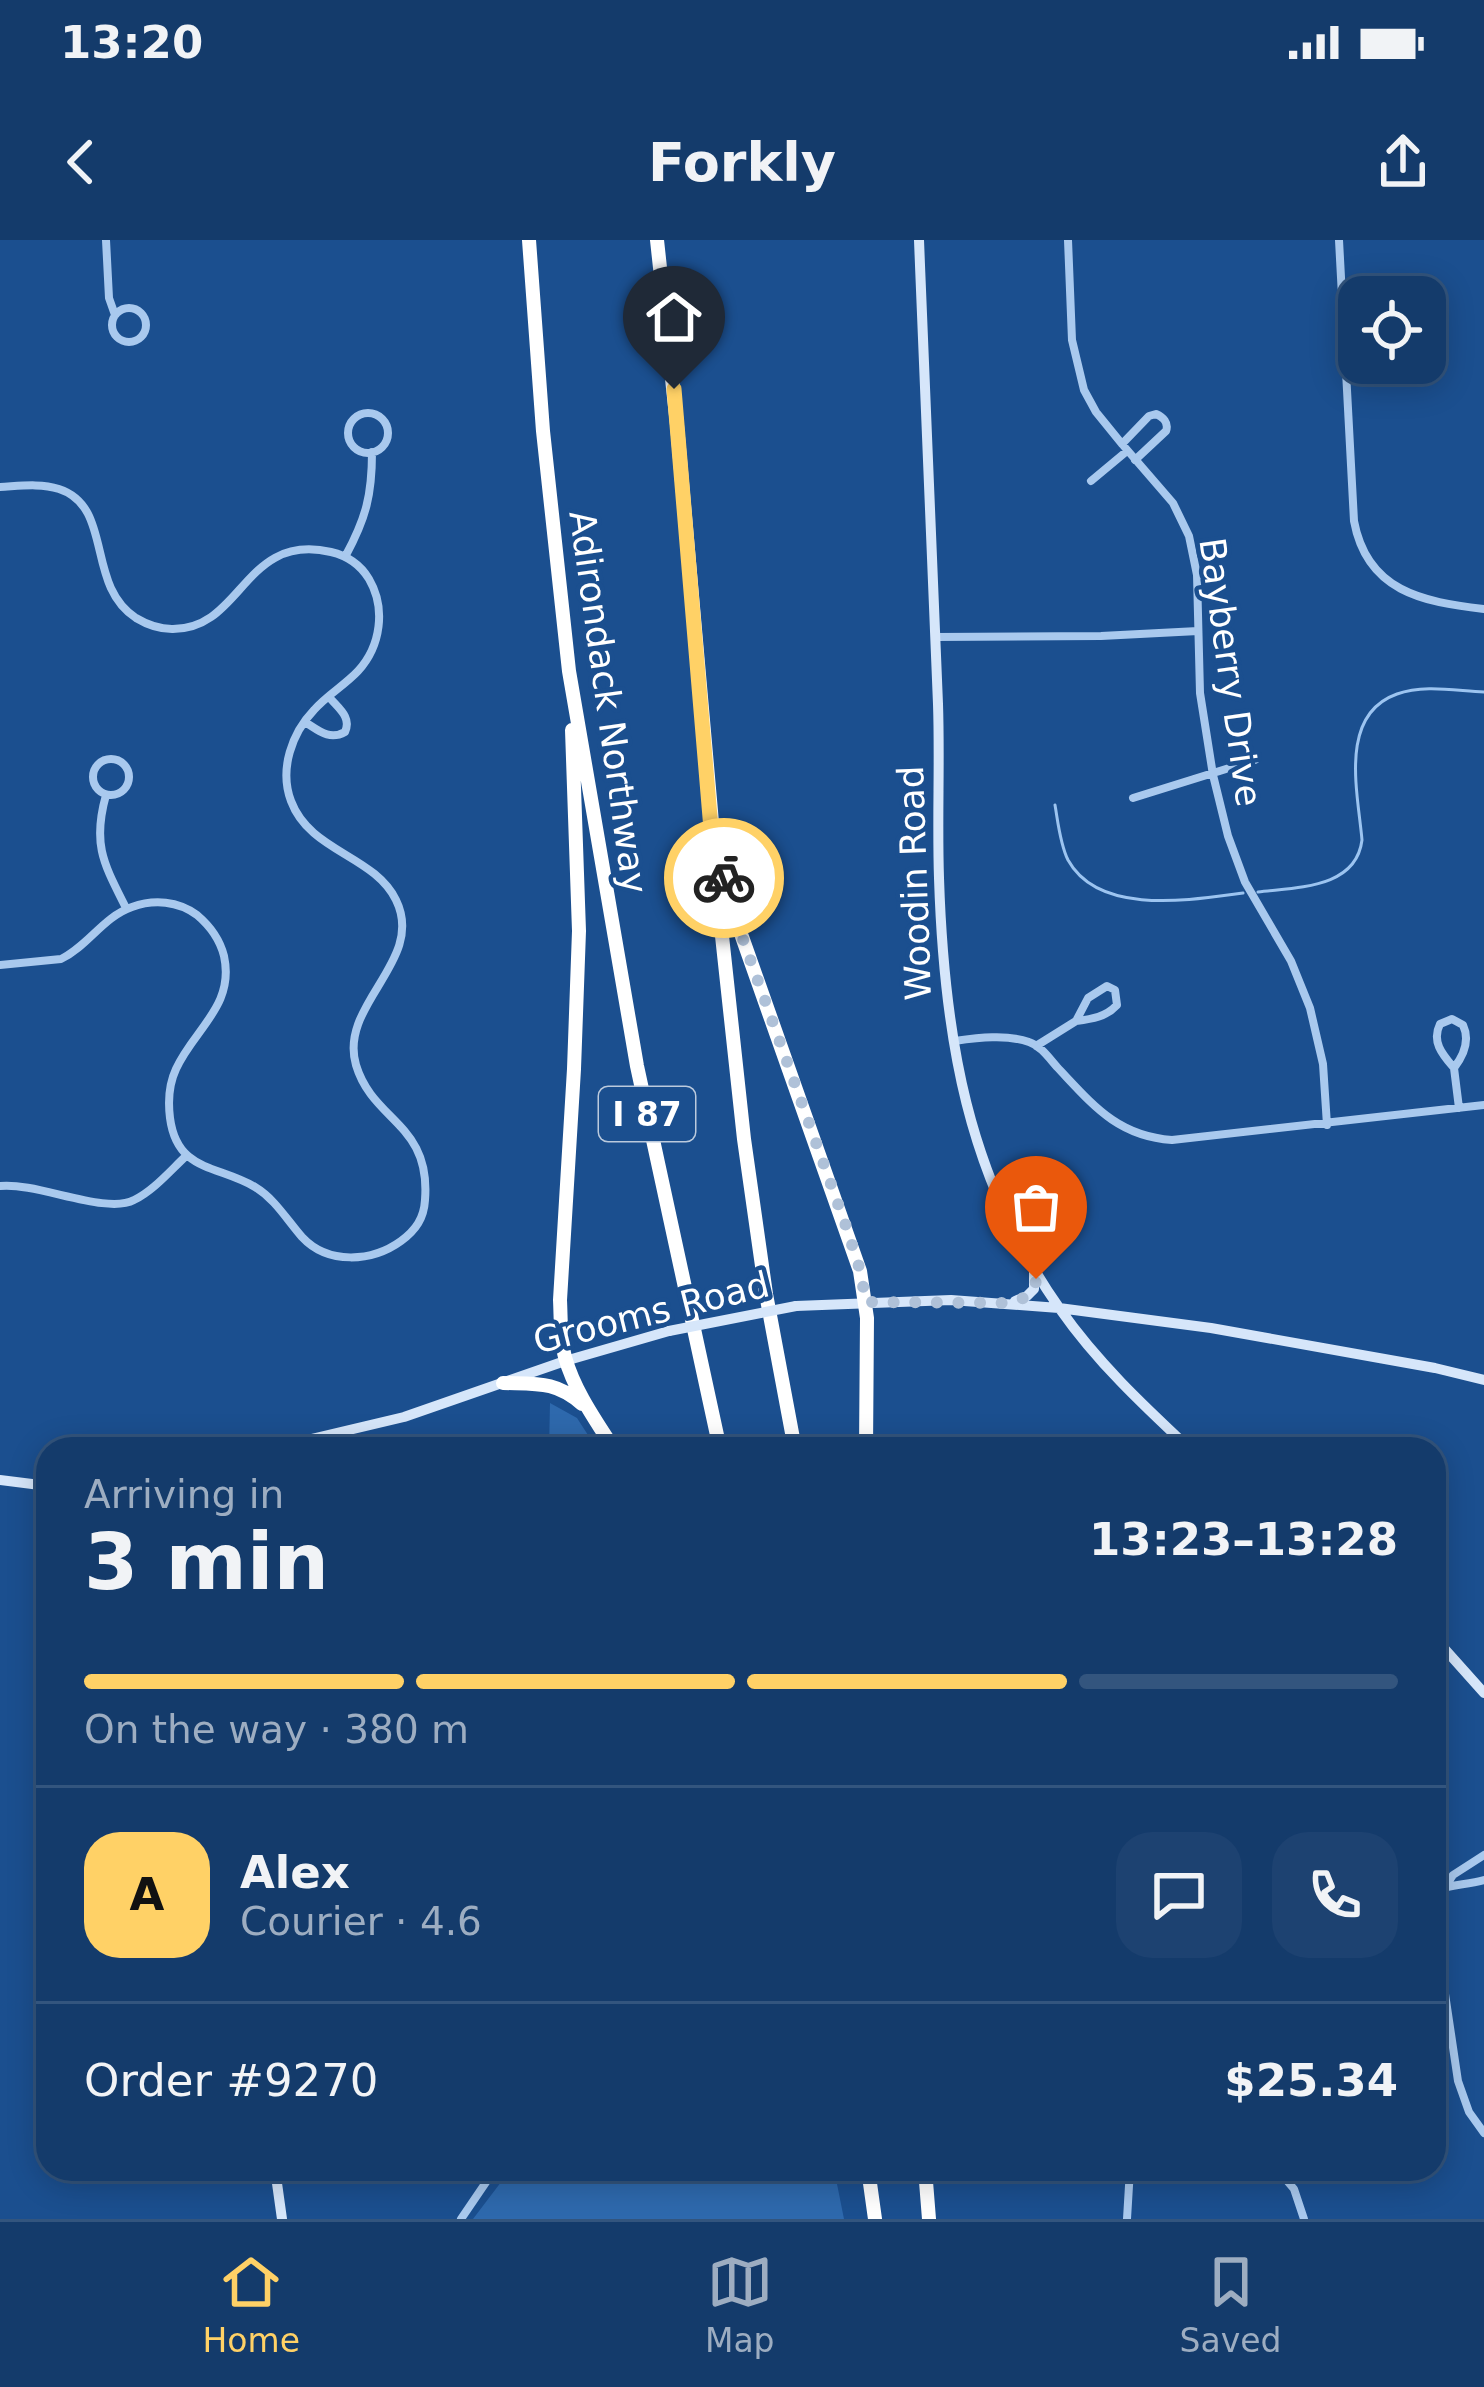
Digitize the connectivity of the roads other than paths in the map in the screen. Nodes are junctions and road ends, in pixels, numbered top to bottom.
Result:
1 (106, 240) edge
2 (529, 240) edge
3 (657, 240) edge
4 (919, 240) edge
5 (1068, 240) edge
6 (1339, 240) edge
7 (115, 315) junction
8 (1125, 448) junction
9 (372, 452) junction
10 (1136, 460) junction
11 (1091, 481) dead end
12 (0, 487) edge
13 (346, 555) junction
14 (1484, 609) edge
15 (1198, 631) junction
16 (935, 637) junction
17 (569, 671) junction
18 (328, 697) junction
19 (305, 722) junction
20 (1255, 760) dead end
21 (1213, 775) junction
22 (106, 795) junction
23 (1133, 798) dead end
24 (712, 841) junction
25 (126, 908) junction
26 (0, 965) edge
27 (1076, 1021) junction
28 (953, 1041) junction
29 (1036, 1046) junction
30 (1454, 1068) junction
31 (1484, 1105) edge
32 (1459, 1108) junction
33 (1327, 1125) junction
34 (186, 1156) junction
35 (0, 1186) edge
36 (1034, 1268) junction
37 (866, 1302) junction
38 (1006, 1303) junction
39 (1059, 1308) junction
40 (1110, 1315) junction
41 (1090, 1347) junction
42 (566, 1361) junction
43 (1484, 1380) edge
44 (503, 1383) junction
45 (587, 1408) junction
46 (319, 1437) edge
47 (606, 1437) edge
48 (717, 1437) edge
49 (793, 1437) edge
50 (866, 1437) edge
51 (1177, 1437) edge
52 (0, 1480) edge
53 (36, 1484) edge
54 (1446, 1651) edge
55 (1484, 1694) edge
56 (1484, 1855) edge
57 (1484, 1880) edge
58 (1446, 1886) joint
59 (1446, 1985) edge
60 (1484, 2134) edge
61 (277, 2181) edge
62 (487, 2181) edge
63 (870, 2181) edge
64 (926, 2181) edge
65 (1129, 2181) edge
66 (1287, 2181) edge
67 (282, 2219) edge
68 (461, 2219) edge
69 (875, 2219) edge
70 (929, 2219) edge
71 (1127, 2219) edge
72 (1304, 2219) edge

1 - 7 street
2 - 17 highway, Adirondack Northway / I 87
3 - 24 highway, I 87
4 - 16 street, Woodin Road
5 - 8 street, Bayberry Drive
6 - 14 street
7 - 7 street
8 - 10 street, Bayberry Drive
8 - 10 street
8 - 11 street
9 - 9 street
9 - 13 street
10 - 15 street, Bayberry Drive
12 - 13 street
13 - 18 street
15 - 16 street
15 - 21 street, Bayberry Drive
16 - 28 street, Woodin Road
17 - 42 highway
17 - 48 highway, Adirondack Northway / I 87
18 - 19 street
18 - 19 street
19 - 34 street
20 - 21 street
21 - 23 street
21 - 33 street, Bayberry Drive
22 - 22 street
22 - 25 street
24 - 37 highway
24 - 49 highway, I 87
25 - 26 street
25 - 34 street
27 - 27 street
27 - 29 street
28 - 29 street
28 - 36 street, Woodin Road
29 - 33 street
30 - 30 street
30 - 32 street
31 - 32 street
32 - 33 street
34 - 35 street
36 - 38 street
36 - 39 street, Woodin Road
37 - 38 street, Grooms Road
37 - 42 street, Grooms Road, bridge
37 - 50 highway
38 - 39 street, Grooms Road
39 - 40 street, Grooms Road
39 - 41 street, Woodin Road
40 - 41 street
40 - 43 street, Grooms Road
41 - 51 street, Woodin Road
42 - 44 street, Grooms Road
42 - 45 highway
44 - 45 highway
44 - 46 street, Grooms Road
45 - 47 highway
52 - 53 street
54 - 55 street
56 - 58 street
57 - 58 street
59 - 60 street
61 - 67 street
62 - 68 street
63 - 69 highway
64 - 70 highway
65 - 71 street
66 - 72 street

